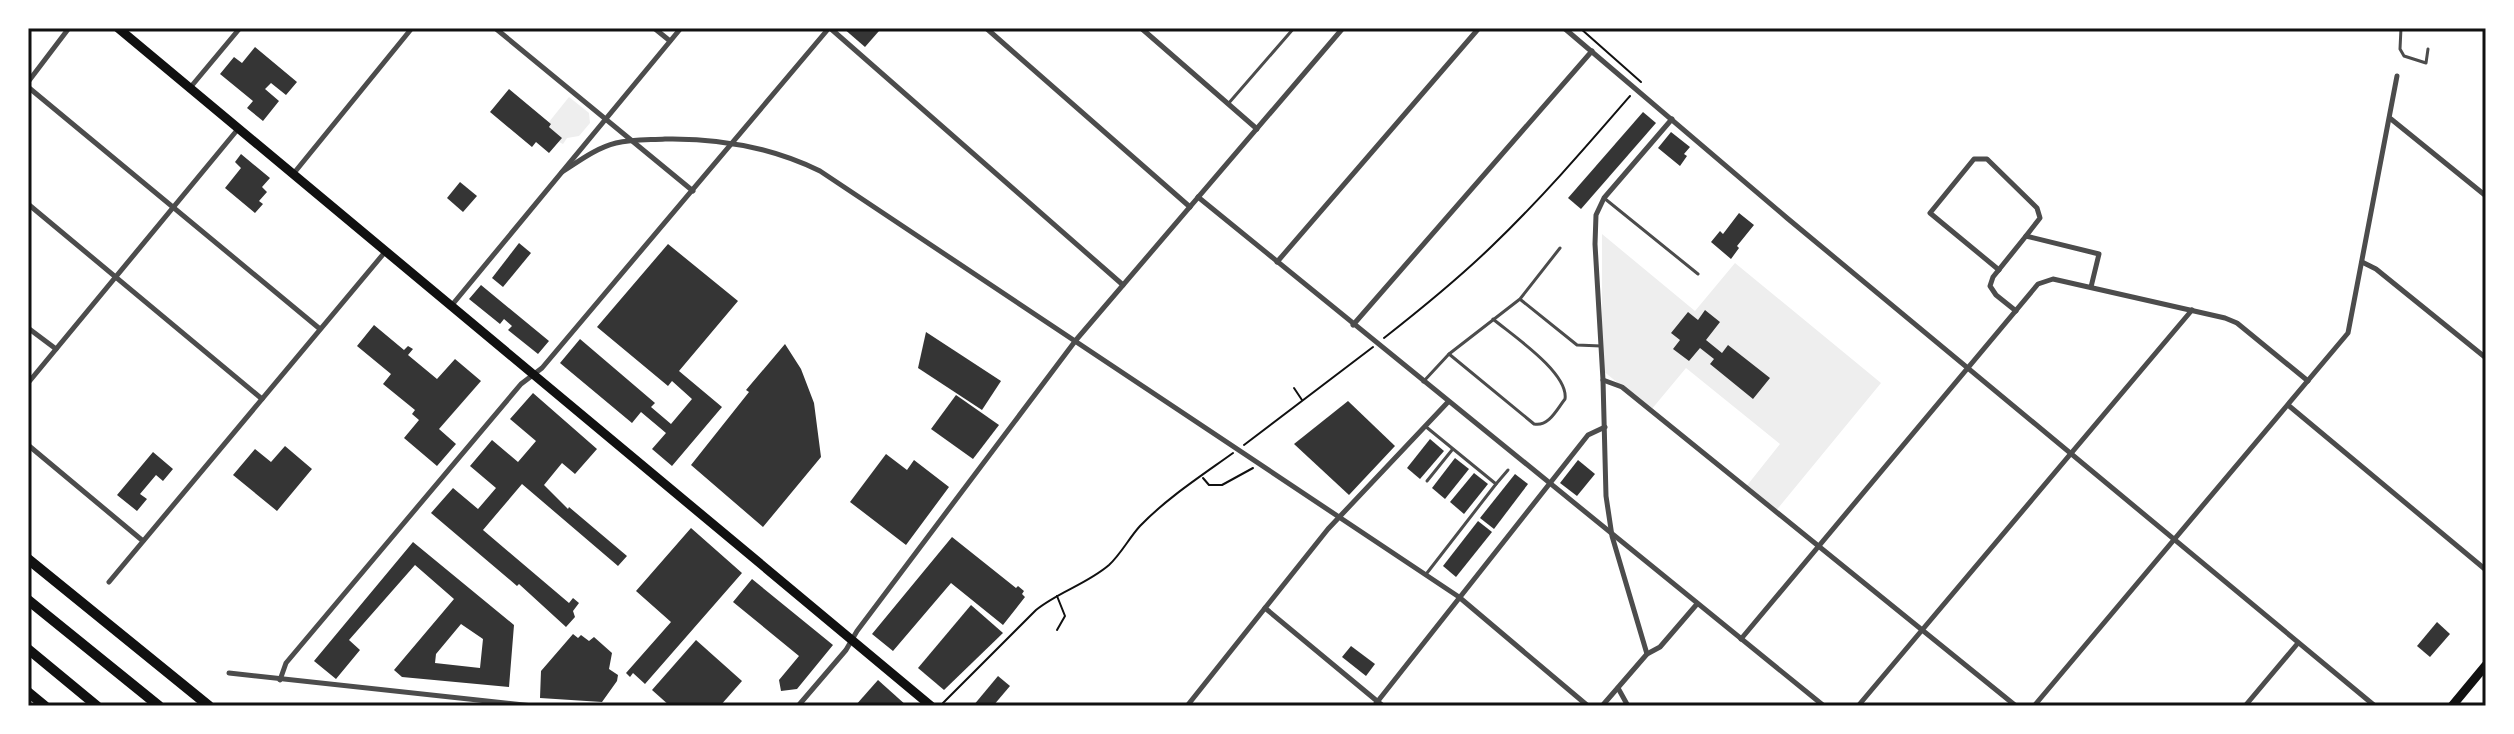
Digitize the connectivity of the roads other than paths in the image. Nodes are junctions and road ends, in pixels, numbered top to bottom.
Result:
1 (69, 28) edge
2 (118, 28) edge
3 (240, 28) edge
4 (412, 28) edge
5 (495, 28) edge
6 (654, 28) edge
7 (681, 28) edge
8 (829, 28) edge
9 (986, 28) edge
10 (1141, 28) edge
11 (1294, 28) edge
12 (1343, 28) edge
13 (1479, 28) edge
14 (1564, 28) edge
15 (2401, 28) edge
16 (670, 41) junction
17 (2428, 49) dead end
18 (1592, 51) junction
19 (2397, 76) dead end
20 (28, 84) edge
21 (189, 89) junction
22 (1228, 104) junction
23 (605, 119) junction
24 (1672, 119) junction
25 (2391, 119) junction
26 (238, 129) junction
27 (1257, 129) junction
28 (632, 140) junction
29 (733, 143) junction
30 (562, 172) junction
31 (292, 175) junction
32 (693, 191) junction
33 (2486, 196) edge
34 (1198, 197) junction
35 (1604, 198) junction
36 (28, 204) edge
37 (173, 207) junction
38 (1190, 207) junction
39 (2026, 236) junction
40 (1560, 248) dead end
41 (385, 252) junction
42 (1277, 262) junction
43 (2362, 262) junction
44 (1999, 270) junction
45 (1698, 274) dead end
46 (115, 277) junction
47 (1123, 285) junction
48 (2091, 287) junction
49 (1520, 299) junction
50 (451, 307) junction
51 (2192, 310) junction
52 (2016, 311) junction
53 (1493, 319) junction
54 (1353, 325) junction
55 (28, 328) edge
56 (320, 329) junction
57 (1076, 340) junction
58 (1601, 346) junction
59 (56, 349) junction
60 (1449, 354) junction
61 (2486, 358) edge
62 (1968, 369) junction
63 (532, 375) junction
64 (1603, 380) junction
65 (2308, 381) junction
66 (1423, 382) junction
67 (28, 383) edge
68 (262, 399) junction
69 (1448, 402) junction
70 (2288, 405) junction
71 (1425, 426) junction
72 (1605, 427) junction
73 (28, 445) edge
74 (1453, 449) junction
75 (2071, 454) junction
76 (1508, 470) dead end
77 (1427, 481) dead end
78 (1496, 484) junction
79 (1549, 484) junction
80 (1340, 517) junction
81 (1612, 536) junction
82 (2174, 540) junction
83 (143, 541) junction
84 (1819, 546) junction
85 (28, 559) edge
86 (2486, 570) edge
87 (1426, 575) junction
88 (109, 582) dead end
89 (1459, 597) junction
90 (28, 600) edge
91 (1697, 604) junction
92 (1265, 608) junction
93 (1922, 630) junction
94 (1741, 639) junction
95 (851, 641) junction
96 (2298, 643) junction
97 (28, 649) edge
98 (1647, 654) junction
99 (2486, 665) edge
100 (229, 673) dead end
101 (280, 680) junction
102 (1618, 688) junction
103 (28, 692) edge
104 (1378, 705) edge
105 (45, 706) edge
106 (97, 706) edge
107 (159, 706) edge
108 (209, 706) edge
109 (533, 706) edge
110 (798, 706) edge
111 (931, 706) edge
112 (1187, 706) edge
113 (1588, 706) edge
114 (1602, 706) edge
115 (1628, 706) edge
116 (1824, 706) edge
117 (1858, 706) edge
118 (2016, 706) edge
119 (2034, 706) edge
120 (2245, 706) edge
121 (2375, 706) edge
122 (2452, 706) edge

1 - 20 street
2 - 21 main road
3 - 21 street
4 - 31 street
5 - 23 street
6 - 16 street
7 - 16 street
8 - 29 street
8 - 47 street
9 - 38 street
10 - 22 street
11 - 22 lane
12 - 27 street
13 - 42 street
14 - 18 street
15 - 17 lane
16 - 23 street
18 - 24 street
18 - 54 street
19 - 25 street
20 - 37 street
21 - 26 main road
22 - 27 street
23 - 28 street
23 - 30 street
24 - 35 street
24 - 62 street
25 - 33 street
25 - 43 street
26 - 31 main road
26 - 37 street
27 - 34 street
28 - 29 street
28 - 30 street
28 - 32 street
29 - 32 street
29 - 57 street
30 - 50 street
31 - 41 main road
32 - 63 street
34 - 38 street
34 - 42 street
35 - 45 lane
35 - 58 street
36 - 46 street
37 - 46 street
37 - 56 street
38 - 47 street
39 - 44 street
39 - 44 street
39 - 48 street
40 - 49 lane
41 - 50 main road
41 - 56 street
42 - 54 street
43 - 61 street
43 - 65 street
44 - 52 street
46 - 59 street
46 - 68 street
47 - 57 street
48 - 51 street
48 - 52 street
49 - 53 lane
49 - 58 lane
50 - 63 main road
51 - 65 street
51 - 75 street
52 - 62 street
53 - 60 lane
53 - 60 lane
54 - 66 street
55 - 59 street
56 - 68 street
57 - 80 street
57 - 95 street
58 - 64 street
59 - 67 street
60 - 66 lane
62 - 75 street
62 - 84 street
63 - 95 main road
63 - 101 street
64 - 72 street
64 - 84 street
65 - 70 street
66 - 69 street
68 - 83 street
69 - 71 street
69 - 79 street
70 - 82 street
70 - 86 street
71 - 74 lane
71 - 80 street
72 - 79 street
72 - 81 street
73 - 83 street
74 - 77 lane
74 - 78 lane
75 - 82 street
75 - 93 street
76 - 78 lane
78 - 87 lane
79 - 81 street
79 - 89 street
80 - 87 street
80 - 92 street
81 - 91 street
81 - 98 street
82 - 96 street
82 - 119 street
83 - 88 street
84 - 93 street
84 - 94 street
85 - 108 highway
87 - 89 street
89 - 104 street
89 - 113 street
90 - 107 highway
91 - 94 street
91 - 98 street
92 - 104 street
92 - 112 street
93 - 117 street
93 - 118 street
94 - 116 street
95 - 110 street
95 - 111 main road
96 - 120 street
96 - 121 street
97 - 106 highway
98 - 102 street
99 - 122 main road
100 - 101 street
101 - 109 street
102 - 114 street
102 - 115 street
103 - 105 highway

